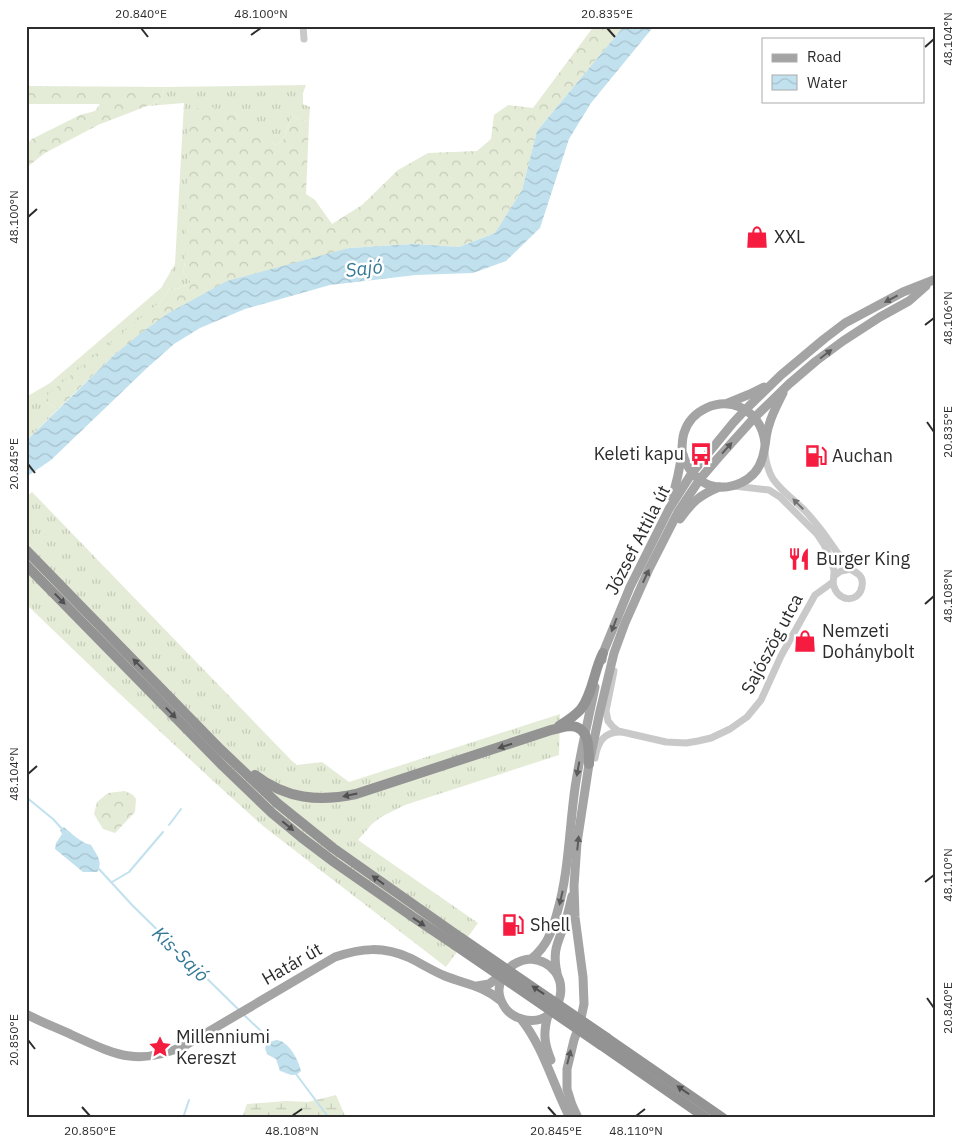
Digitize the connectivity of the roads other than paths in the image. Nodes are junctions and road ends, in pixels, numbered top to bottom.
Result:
1 (303, 26) edge
2 (304, 39) dead end
3 (934, 280) edge
4 (782, 375) junction
5 (789, 384) junction
6 (725, 404) junction
7 (745, 410) junction
8 (754, 418) junction
9 (765, 447) junction
10 (682, 449) junction
11 (692, 472) junction
12 (700, 480) junction
13 (732, 486) junction
14 (721, 487) junction
15 (669, 509) junction
16 (661, 546) junction
17 (26, 550) edge
18 (26, 565) edge
19 (851, 569) junction
20 (833, 579) junction
21 (835, 592) junction
22 (810, 605) junction
23 (603, 652) junction
24 (614, 653) junction
25 (551, 730) junction
26 (621, 732) junction
27 (584, 734) junction
28 (220, 749) junction
29 (589, 764) junction
30 (584, 800) junction
31 (574, 886) junction
32 (458, 942) junction
33 (531, 959) junction
34 (506, 971) junction
35 (557, 975) junction
36 (477, 986) junction
37 (501, 1001) junction
38 (548, 1015) junction
39 (29, 1017) edge
40 (521, 1018) junction
41 (604, 1041) junction
42 (570, 1118) edge
43 (578, 1118) edge
44 (706, 1118) edge
45 (724, 1118) edge

1 - 2 street
3 -> 4 main road, József Attila út
5 -> 3 main road, József Attila út
4 - 6 main road
4 - 7 main road, József Attila út
5 - 8 main road, József Attila út
5 - 9 main road
6 - 7 main road
6 - 10 main road
7 - 8 main road
7 - 11 main road, József Attila út
8 - 9 main road
12 -> 8 main road, József Attila út
9 - 13 main road
19 -> 9 street
10 - 11 main road
10 - 15 main road
11 - 12 main road
11 - 15 main road, József Attila út
12 - 14 main road
12 - 16 main road, József Attila út
13 - 14 main road
13 - 20 street
14 - 16 main road
15 -> 23 main road, József Attila út
24 -> 16 main road, József Attila út
28 -> 17 highway
18 -> 32 highway
19 - 20 street
19 - 21 street
20 - 21 street
20 - 22 street, Sajószög utca
21 - 22 street
22 - 26 street, Sajószög utca
23 - 25 highway
23 - 27 main road, József Attila út
24 - 26 street
24 - 29 main road, József Attila út
25 - 27 highway
25 -> 28 highway
26 - 30 street
27 - 29 highway
27 -> 33 main road, József Attila út
32 -> 28 highway
29 - 30 main road, József Attila út
31 -> 30 main road, József Attila út
31 - 35 main road
43 -> 31 main road
32 - 41 highway, bridge
33 - 34 main road
33 - 35 main road
34 - 36 main road
34 - 37 main road
35 - 38 main road
36 - 37 main road, Határ út
36 - 39 main road, Határ út
37 - 40 main road
38 - 40 main road
38 - 43 main road
40 - 42 main road
41 - 44 highway
45 -> 41 highway

